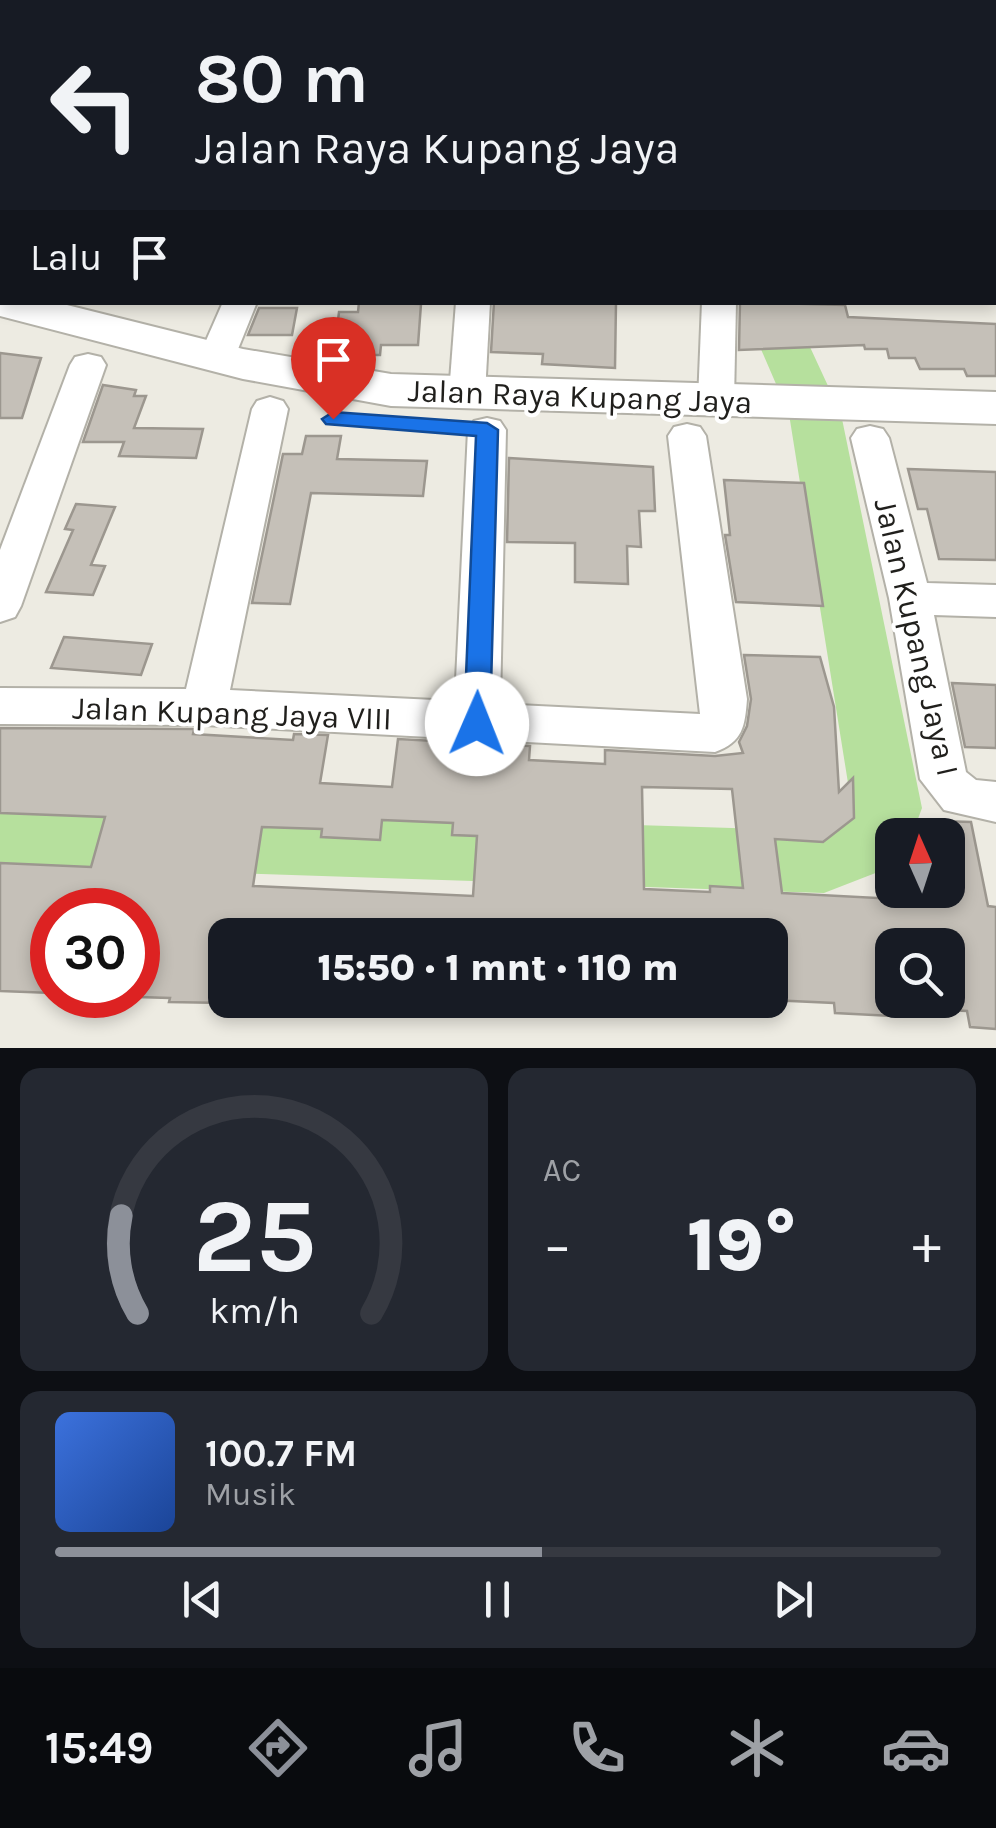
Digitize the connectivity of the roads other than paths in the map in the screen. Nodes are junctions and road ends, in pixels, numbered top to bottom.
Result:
1 (11, 305) edge
2 (239, 305) edge
3 (473, 305) edge
4 (719, 305) edge
5 (0, 342) edge
6 (216, 359) junction
7 (88, 365) junction
8 (270, 409) junction
9 (477, 412) junction
10 (702, 418) junction
11 (994, 421) edge
12 (838, 425) junction
13 (910, 598) junction
14 (996, 601) edge
15 (0, 606) edge
16 (0, 706) edge
17 (204, 707) junction
18 (477, 724) junction
19 (996, 802) edge

1 - 6 main road, Jalan Raya Kupang Jaya
2 - 6 street
3 - 9 street
4 - 10 street
5 - 7 main road, Jalan Raya Kupang Jaya
6 - 9 main road, Jalan Raya Kupang Jaya
7 - 8 main road, Jalan Raya Kupang Jaya
7 - 15 street
8 - 9 main road, Jalan Raya Kupang Jaya
8 - 17 street
9 - 10 main road, Jalan Raya Kupang Jaya
9 - 18 street
10 - 12 main road, Jalan Raya Kupang Jaya
10 - 18 street, Jalan Kupang Jaya VIII
11 - 12 main road, Jalan Raya Kupang Jaya
12 - 13 street, Jalan Kupang Jaya I
13 - 14 street
13 - 19 street, Jalan Kupang Jaya I
16 - 17 street, Jalan Kupang Jaya VIII
17 - 18 street, Jalan Kupang Jaya VIII

